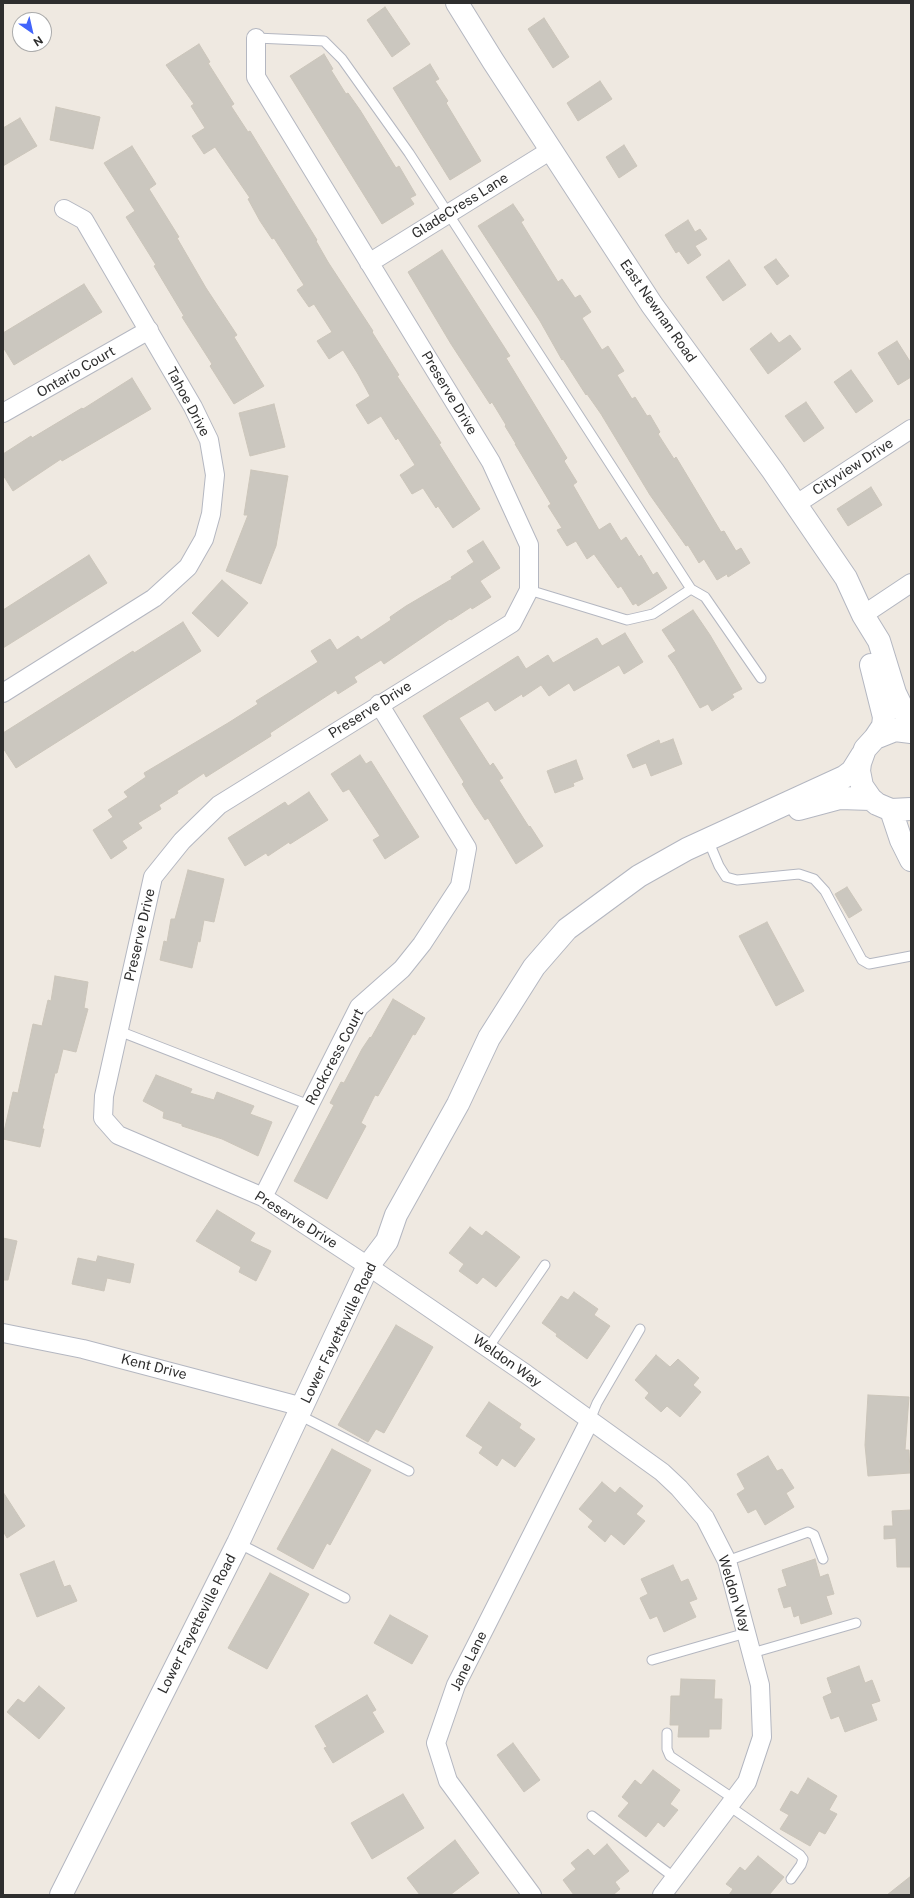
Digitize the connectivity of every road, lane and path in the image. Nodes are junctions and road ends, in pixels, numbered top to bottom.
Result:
1 (457, 3) edge
2 (256, 38) joint
3 (551, 150) junction
4 (64, 208) dead end
5 (447, 215) junction
6 (369, 263) junction
7 (149, 330) junction
8 (3, 413) edge
9 (911, 428) edge
10 (795, 505) junction
11 (911, 583) edge
12 (691, 589) junction
13 (529, 590) junction
14 (863, 615) junction
15 (761, 678) dead end
16 (3, 693) edge
17 (379, 704) junction
18 (911, 726) edge
19 (911, 732) edge
20 (875, 738) junction
21 (862, 755) junction
22 (871, 799) junction
23 (901, 810) edge
24 (746, 823) junction
25 (708, 840) junction
26 (911, 860) edge
27 (911, 956) edge
28 (119, 1031) junction
29 (309, 1106) junction
30 (263, 1197) junction
31 (545, 1265) dead end
32 (368, 1266) junction
33 (640, 1329) dead end
34 (3, 1333) edge
35 (488, 1348) junction
36 (301, 1411) junction
37 (590, 1420) junction
38 (408, 1471) dead end
39 (238, 1543) junction
40 (823, 1559) dead end
41 (727, 1561) junction
42 (345, 1598) dead end
43 (856, 1623) dead end
44 (746, 1633) junction
45 (752, 1653) junction
46 (652, 1660) dead end
47 (667, 1733) dead end
48 (731, 1802) junction
49 (592, 1816) dead end
50 (675, 1878) junction
51 (791, 1879) dead end
52 (664, 1894) edge
53 (61, 1895) edge
54 (532, 1895) edge

1 - 3 street, East Newnan Road
2 - 5 lane
2 - 6 street, Preserve Drive
3 - 5 street, GladeCress Lane
3 - 10 street, East Newnan Road
4 - 7 street, Tahoe Drive
5 - 6 street, GladeCress Lane
5 - 12 lane
6 - 13 street, Preserve Drive
7 - 8 street, Ontario Court
7 - 16 street, Tahoe Drive
9 - 10 street, Cityview Drive
10 - 14 street, East Newnan Road
11 - 14 street
12 - 13 lane
12 - 15 lane
13 - 17 street, Preserve Drive
14 - 18 street, East Newnan Road
14 - 20 street, East Newnan Road
17 - 28 street, Preserve Drive
17 - 29 street, Rockcress Court
19 - 20 street
20 - 21 street, East Newnan Road
21 - 22 street
21 - 24 street, Lower Fayetteville Road
22 - 23 street
22 - 24 street, Lower Fayetteville Road
23 - 26 street
24 - 25 street, Lower Fayetteville Road
25 - 27 lane
25 - 32 street, Lower Fayetteville Road
28 - 29 lane
28 - 30 street, Preserve Drive
29 - 30 street, Rockcress Court
30 - 32 street, Preserve Drive
31 - 35 lane
32 - 35 street, Weldon Way
32 - 36 street, Lower Fayetteville Road
33 - 37 lane
34 - 36 street, Kent Drive
35 - 37 street, Weldon Way
36 - 38 lane
36 - 39 street, Lower Fayetteville Road
37 - 41 street, Weldon Way
37 - 54 street, Jane Lane
39 - 42 lane
39 - 53 street, Lower Fayetteville Road
40 - 41 lane
41 - 44 street, Weldon Way
43 - 45 lane
44 - 45 street, Weldon Way
44 - 46 lane
45 - 48 street, Weldon Way
47 - 48 lane
48 - 50 street, Weldon Way
48 - 51 lane
49 - 50 lane
50 - 52 street, Weldon Way

